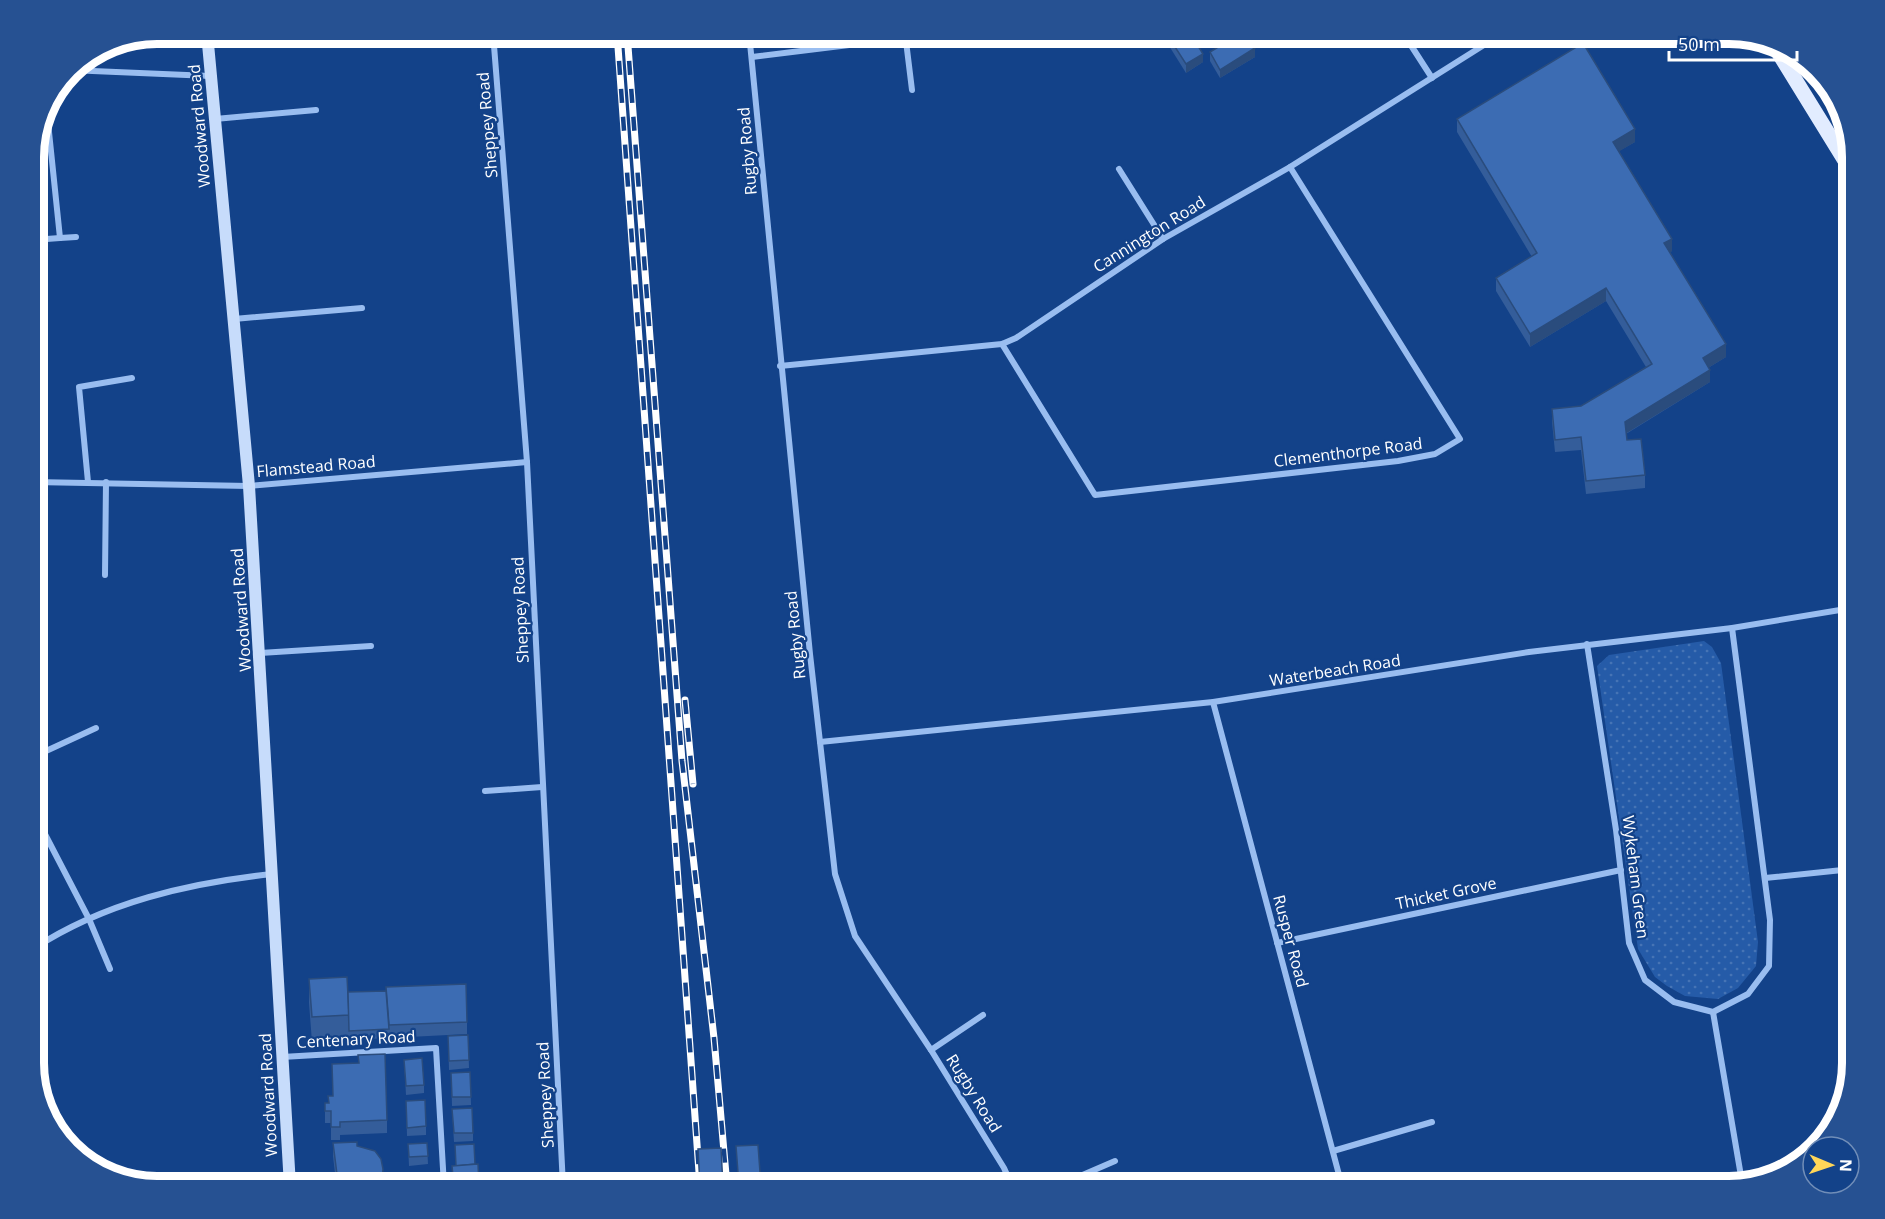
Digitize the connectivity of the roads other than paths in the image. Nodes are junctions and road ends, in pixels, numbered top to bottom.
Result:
1 (208, 44) edge
2 (494, 44) edge
3 (750, 44) edge
4 (843, 44) edge
5 (907, 44) edge
6 (1411, 44) edge
7 (1486, 44) edge
8 (752, 57) junction
9 (1781, 57) edge
10 (84, 71) edge
11 (211, 76) junction
12 (1432, 78) junction
13 (912, 90) dead end
14 (316, 110) dead end
15 (215, 119) junction
16 (48, 124) edge
17 (1842, 156) edge
18 (1290, 167) junction
19 (1119, 169) dead end
20 (76, 237) dead end
21 (60, 238) junction
22 (44, 239) edge
23 (1163, 239) junction
24 (362, 308) dead end
25 (234, 319) junction
26 (1002, 344) junction
27 (780, 366) junction
28 (132, 378) dead end
29 (527, 462) junction
30 (44, 482) edge
31 (88, 482) junction
32 (106, 482) junction
33 (249, 486) junction
34 (105, 575) dead end
35 (1842, 610) edge
36 (1732, 628) junction
37 (1587, 644) junction
38 (371, 646) dead end
39 (260, 653) junction
40 (1213, 702) junction
41 (96, 728) dead end
42 (820, 742) junction
43 (44, 752) edge
44 (542, 787) junction
45 (485, 791) dead end
46 (44, 832) edge
47 (1621, 870) junction
48 (1842, 870) edge
49 (272, 874) junction
50 (1765, 878) junction
51 (89, 919) junction
52 (44, 943) edge
53 (1277, 943) junction
54 (110, 969) dead end
55 (1713, 1012) junction
56 (983, 1015) dead end
57 (932, 1050) junction
58 (282, 1056) junction
59 (1432, 1122) dead end
60 (1333, 1151) junction
61 (1115, 1161) dead end
62 (1741, 1175) edge
63 (289, 1176) edge
64 (443, 1176) edge
65 (562, 1176) edge
66 (1008, 1176) edge
67 (1080, 1176) edge
68 (1339, 1176) edge

1 - 11 street, Woodward Road
2 - 29 street, Sheppey Road
3 - 8 street, Rugby Road
4 - 8 street
5 - 13 street
6 - 12 street
7 - 12 street, Cannington Road
8 - 27 street, Rugby Road
9 - 17 main road
10 - 11 street
11 - 15 street, Woodward Road
12 - 18 street, Cannington Road
14 - 15 street
15 - 25 street, Woodward Road
16 - 21 street
18 - 23 street, Cannington Road
18 - 26 street, Clementhorpe Road
19 - 23 street
20 - 21 street
21 - 22 street
23 - 26 street, Cannington Road
24 - 25 street
25 - 33 street, Woodward Road
26 - 27 street, Cannington Road
27 - 42 street, Rugby Road
28 - 31 street
29 - 33 street, Flamstead Road
29 - 44 street, Sheppey Road
30 - 31 street, Flamstead Road
31 - 32 street, Flamstead Road
32 - 33 street, Flamstead Road
32 - 34 street
33 - 39 street, Woodward Road
35 - 36 street, Waterbeach Road
36 - 37 street, Waterbeach Road
36 - 50 street
37 - 40 street, Waterbeach Road
37 - 47 street, Wykeham Green
38 - 39 street
39 - 49 street, Woodward Road
40 - 42 street, Waterbeach Road
40 - 53 street, Rusper Road
41 - 43 street
42 - 57 street, Rugby Road
44 - 45 street
44 - 65 street, Sheppey Road
46 - 51 street
47 - 53 street, Thicket Grove
47 - 55 street, Wykeham Green
48 - 50 street
49 - 51 street
49 - 58 street, Woodward Road
50 - 55 street
51 - 52 street
51 - 54 street
53 - 60 street, Rusper Road
55 - 62 street
56 - 57 street
57 - 66 street, Rugby Road
58 - 63 street, Woodward Road
58 - 64 street, Centenary Road
59 - 60 street
60 - 68 street, Rusper Road
61 - 67 street

